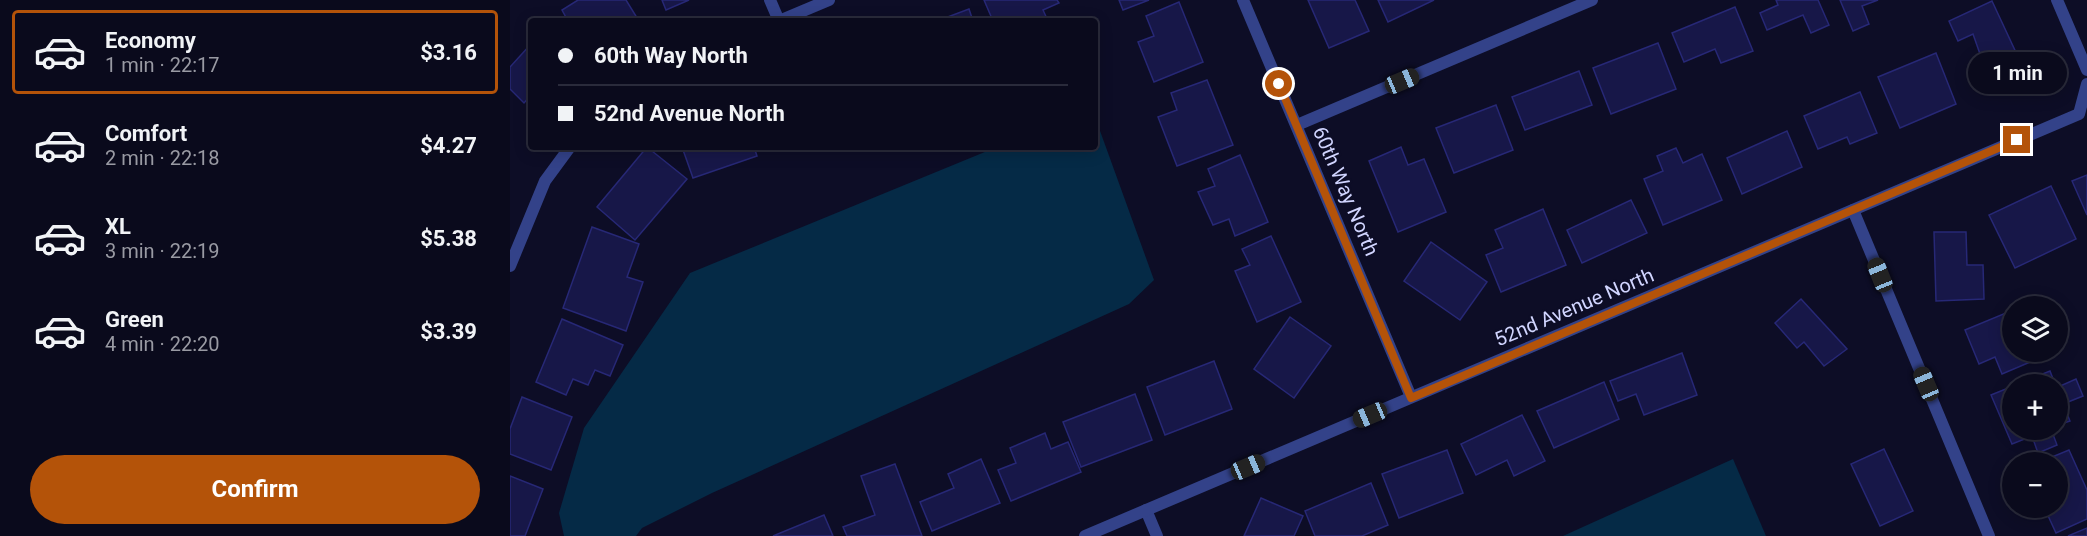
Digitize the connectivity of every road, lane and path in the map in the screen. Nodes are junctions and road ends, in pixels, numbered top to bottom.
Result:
1 (770, 0) edge
2 (829, 0) edge
3 (1243, 0) edge
4 (1592, 0) edge
5 (2057, 0) edge
6 (778, 18) edge
7 (786, 18) edge
8 (2087, 70) edge
9 (2087, 84) edge
10 (1297, 125) junction
11 (568, 150) edge
12 (1853, 210) junction
13 (510, 266) edge
14 (1411, 398) junction
15 (1146, 510) junction
16 (1085, 536) edge
17 (1156, 536) edge
18 (1989, 536) edge

1 - 6 street
2 - 7 street
3 - 10 street, 60th Way North
4 - 10 street
5 - 8 street
9 - 12 street, 52nd Avenue North
10 - 14 street, 60th Way North
11 - 13 street
12 - 14 street, 52nd Avenue North
12 - 18 street
14 - 15 street, 52nd Avenue North
15 - 16 street, 52nd Avenue North
15 - 17 street

